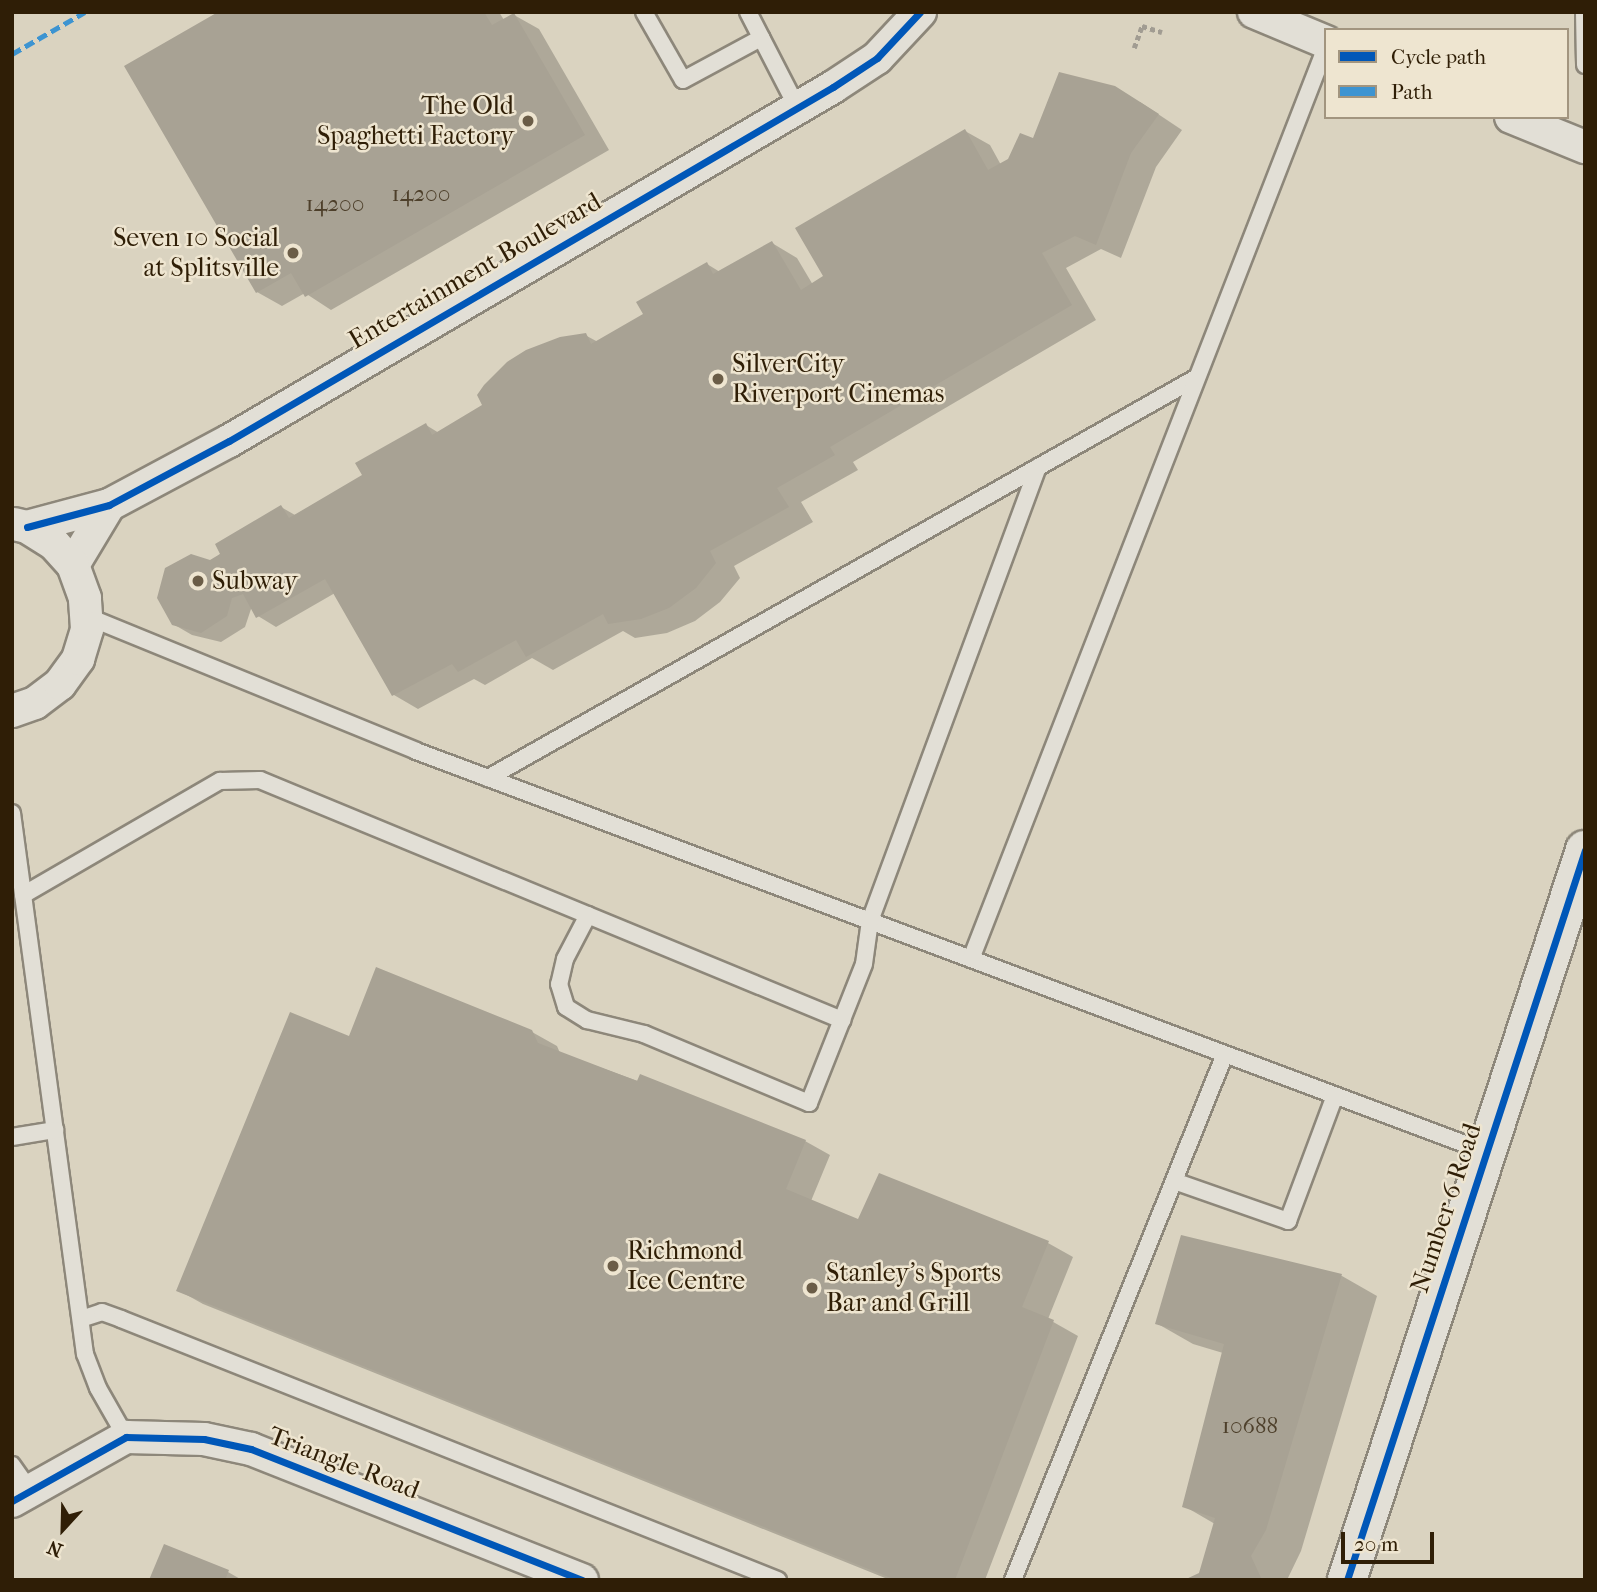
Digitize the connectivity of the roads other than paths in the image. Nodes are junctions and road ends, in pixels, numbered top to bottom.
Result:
1 (644, 12) edge
2 (748, 12) edge
3 (920, 12) edge
4 (1254, 12) edge
5 (1584, 12) edge
6 (761, 38) junction
7 (1324, 43) edge
8 (1324, 49) edge
9 (1585, 65) edge
10 (797, 107) junction
11 (1516, 119) edge
12 (1585, 148) edge
13 (1196, 378) junction
14 (1038, 467) junction
15 (108, 505) junction
16 (20, 525) edge
17 (73, 565) junction
18 (86, 616) junction
19 (12, 711) edge
20 (488, 778) junction
21 (12, 813) edge
22 (1585, 850) edge
23 (23, 895) junction
24 (588, 915) junction
25 (870, 921) junction
26 (971, 959) junction
27 (842, 1020) junction
28 (1225, 1054) junction
29 (1335, 1095) junction
30 (55, 1130) junction
31 (12, 1137) edge
32 (1486, 1152) junction
33 (1174, 1181) junction
34 (81, 1319) junction
35 (126, 1437) junction
36 (12, 1465) edge
37 (21, 1496) edge
38 (582, 1580) edge
39 (778, 1580) edge
40 (1013, 1580) edge
41 (1347, 1580) edge

1 - 6 lane
2 - 6 lane
3 - 10 street, Entertainment Boulevard
4 - 7 street
5 - 9 lane
6 - 10 lane
8 - 13 lane
10 - 15 street, Entertainment Boulevard
11 - 12 street
13 - 14 lane
13 - 26 lane
14 - 20 lane
14 - 25 lane
15 - 16 street, Entertainment Boulevard
15 - 17 street
16 - 17 street, Entertainment Boulevard
17 - 18 street, Entertainment Boulevard
18 - 19 street, Entertainment Boulevard
18 - 20 lane
20 - 25 lane
21 - 23 lane
22 - 32 street, Number 6 Road
23 - 24 lane
23 - 30 lane
24 - 27 lane
24 - 27 lane
25 - 26 lane
25 - 27 lane
26 - 28 lane
28 - 29 lane
28 - 33 lane
29 - 32 lane
29 - 33 lane
30 - 31 lane
30 - 34 lane
32 - 41 street, Number 6 Road
33 - 40 lane
34 - 35 lane
34 - 39 lane
35 - 37 street
35 - 38 street, Triangle Road
36 - 37 lane

